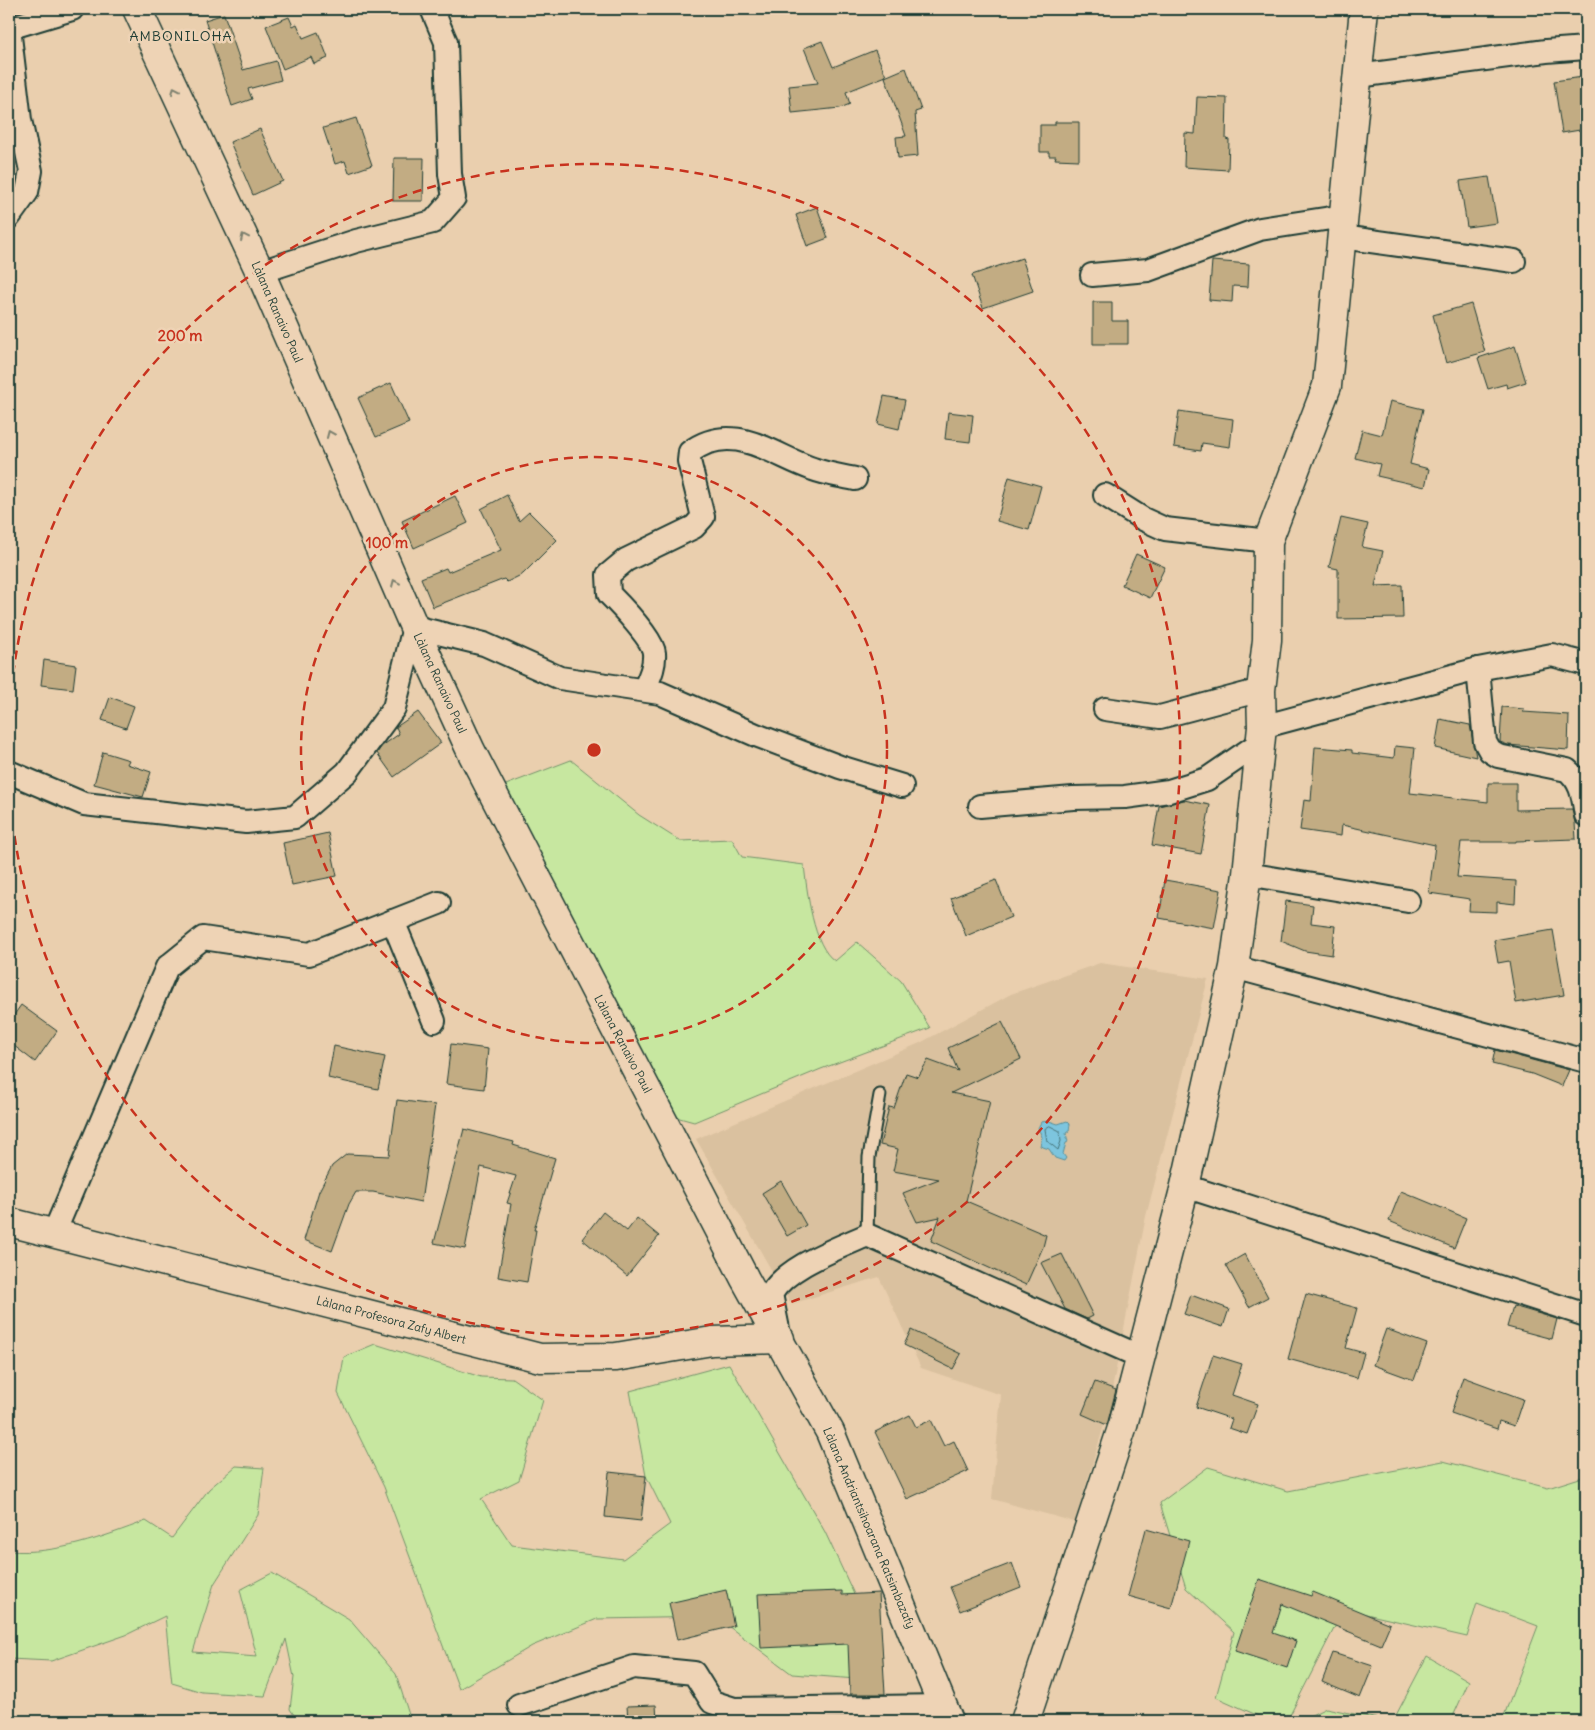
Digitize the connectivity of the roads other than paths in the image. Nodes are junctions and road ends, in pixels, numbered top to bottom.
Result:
1 (72, 9) edge
2 (432, 9) edge
3 (1364, 9) edge
4 (140, 10) edge
5 (9, 28) edge
6 (1586, 48) edge
7 (1358, 76) junction
8 (9, 217) edge
9 (1343, 226) junction
10 (1514, 261) dead end
11 (260, 272) junction
12 (1092, 275) dead end
13 (855, 479) dead end
14 (1105, 495) dead end
15 (1268, 541) junction
16 (414, 628) junction
17 (1586, 664) edge
18 (1478, 669) junction
19 (644, 690) junction
20 (1261, 690) junction
21 (1105, 709) dead end
22 (1262, 734) junction
23 (9, 772) edge
24 (902, 786) dead end
25 (980, 806) dead end
26 (1586, 815) edge
27 (1247, 874) junction
28 (1408, 901) dead end
29 (439, 903) dead end
30 (393, 921) junction
31 (1234, 967) junction
32 (434, 1021) dead end
33 (1586, 1060) edge
34 (880, 1095) dead end
35 (1184, 1186) junction
36 (9, 1222) edge
37 (54, 1233) junction
38 (867, 1235) junction
39 (1586, 1315) edge
40 (780, 1339) junction
41 (1140, 1357) junction
42 (519, 1705) dead end
43 (946, 1713) edge
44 (1025, 1721) edge

1 - 5 street
2 - 11 street
3 - 7 street
11 -> 4 street, Làlana Ranaivo Paul
5 - 8 street
6 - 7 street
7 - 9 street
9 - 10 street
9 - 12 street
9 - 15 street
16 -> 11 street, Làlana Ranaivo Paul
13 - 19 street
14 - 15 street
15 - 20 street
16 - 19 street
16 - 23 street
16 - 40 street, Làlana Ranaivo Paul
17 - 18 street
18 - 22 street
18 - 26 street
19 - 24 street
20 - 21 street
20 - 22 street
22 - 25 street
22 - 27 street
27 - 28 street
27 - 31 street
29 - 30 street
30 - 32 street
30 - 37 street
31 - 33 street
31 - 35 street
34 - 38 lane
35 - 39 street
35 - 41 street
36 - 37 street, Làlana Profesora Zafy Albert
37 - 40 street, Làlana Profesora Zafy Albert
38 - 40 street
38 - 41 street
40 - 43 street, Làlana Andriantsihoarana Ratsimbazafy
41 - 44 street
42 - 43 street

